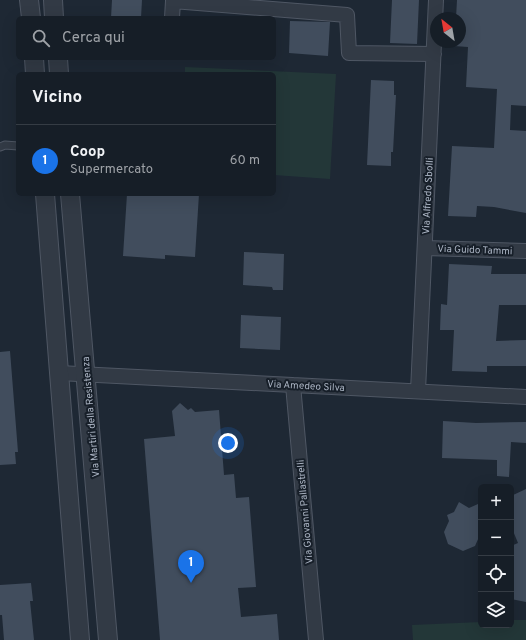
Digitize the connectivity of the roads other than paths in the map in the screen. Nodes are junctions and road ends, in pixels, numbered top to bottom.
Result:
1 (29, 0) edge
2 (53, 0) edge
3 (436, 0) edge
4 (30, 16) edge
5 (54, 16) edge
6 (172, 16) edge
7 (434, 54) junction
8 (34, 60) edge
9 (58, 60) edge
10 (35, 72) edge
11 (59, 72) edge
12 (16, 146) edge
13 (0, 147) edge
14 (70, 198) edge
15 (45, 199) edge
16 (425, 248) junction
17 (526, 251) edge
18 (58, 373) junction
19 (86, 374) junction
20 (293, 385) junction
21 (418, 391) junction
22 (526, 396) edge
23 (80, 640) edge
24 (108, 640) edge
25 (316, 640) edge

1 - 4 street
2 - 5 street
3 - 7 street, Via Alfredo Sbolli
6 - 7 street
7 - 16 street, Via Alfredo Sbolli
8 - 10 street
9 - 11 street
12 - 13 lane
14 - 15 street
14 - 19 street, Via Martiri della Resistenza
15 - 18 street
16 - 17 street, Via Guido Tammi
16 - 21 street, Via Alfredo Sbolli
18 - 19 street, Via Amedeo Silva
18 - 23 street
19 - 20 street, Via Amedeo Silva
19 - 24 street, Via Martiri della Resistenza
20 - 21 street, Via Amedeo Silva
20 - 25 street, Via Giovanni Pallastrelli
21 - 22 street, Via Amedeo Silva

